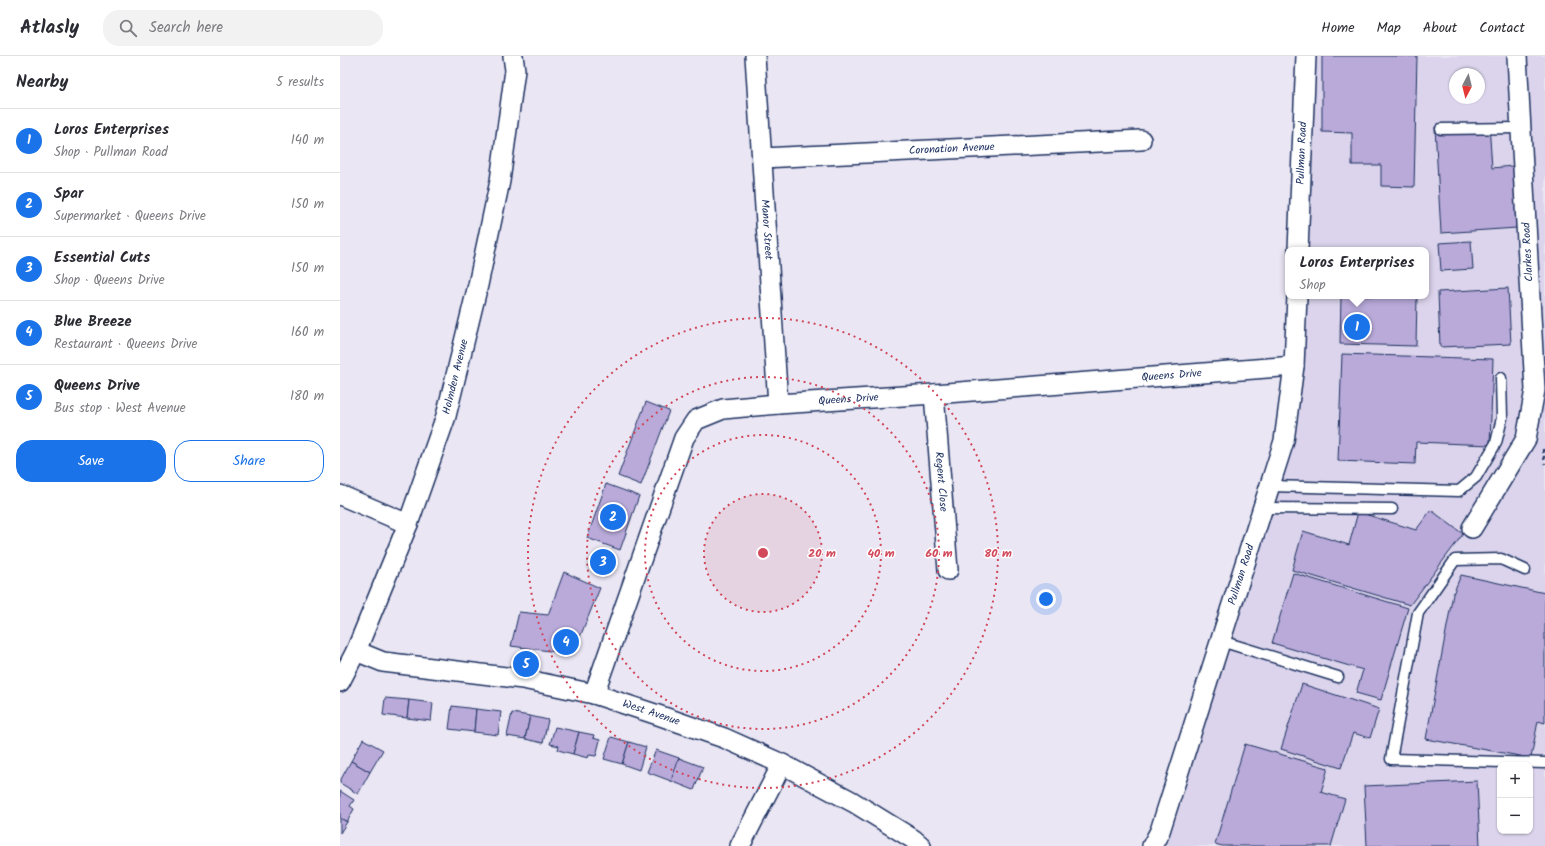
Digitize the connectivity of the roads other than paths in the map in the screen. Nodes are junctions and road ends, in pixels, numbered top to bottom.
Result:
1 (513, 56) edge
2 (755, 56) edge
3 (1306, 56) edge
4 (1517, 56) edge
5 (1521, 128) junction
6 (1441, 129) dead end
7 (1141, 140) dead end
8 (762, 158) junction
9 (1298, 247) edge
10 (1297, 299) edge
11 (1294, 366) junction
12 (1501, 378) dead end
13 (934, 394) junction
14 (778, 404) junction
15 (1270, 486) junction
16 (340, 495) edge
17 (1264, 508) junction
18 (1392, 509) dead end
19 (408, 524) junction
20 (1472, 528) dead end
21 (948, 570) dead end
22 (1525, 570) dead end
23 (1221, 641) junction
24 (356, 651) junction
25 (1338, 677) dead end
26 (340, 682) edge
27 (594, 694) junction
28 (1545, 763) edge
29 (782, 764) junction
30 (740, 846) edge
31 (921, 846) edge
32 (1152, 846) edge

1 - 19 street, Holmden Avenue
2 - 8 street, Manor Street
3 - 9 street, Pullman Road
4 - 5 street, Clarkes Road
5 - 6 lane
5 - 20 street, Clarkes Road
7 - 8 street, Coronation Avenue
8 - 14 street, Manor Street
10 - 11 street, Pullman Road
11 - 13 street, Queens Drive
11 - 15 street, Pullman Road
12 - 15 lane
13 - 14 street, Queens Drive
13 - 21 street, Regent Close
14 - 27 street, Queens Drive
15 - 17 street, Pullman Road
16 - 19 street
17 - 18 lane
17 - 23 street, Pullman Road
19 - 24 street, Holmden Avenue
22 - 28 lane
23 - 25 lane
23 - 32 street, Pullman Road
24 - 26 street, Holmden Avenue
24 - 27 street, West Avenue
27 - 29 street, West Avenue
29 - 30 street
29 - 31 street, West Avenue

